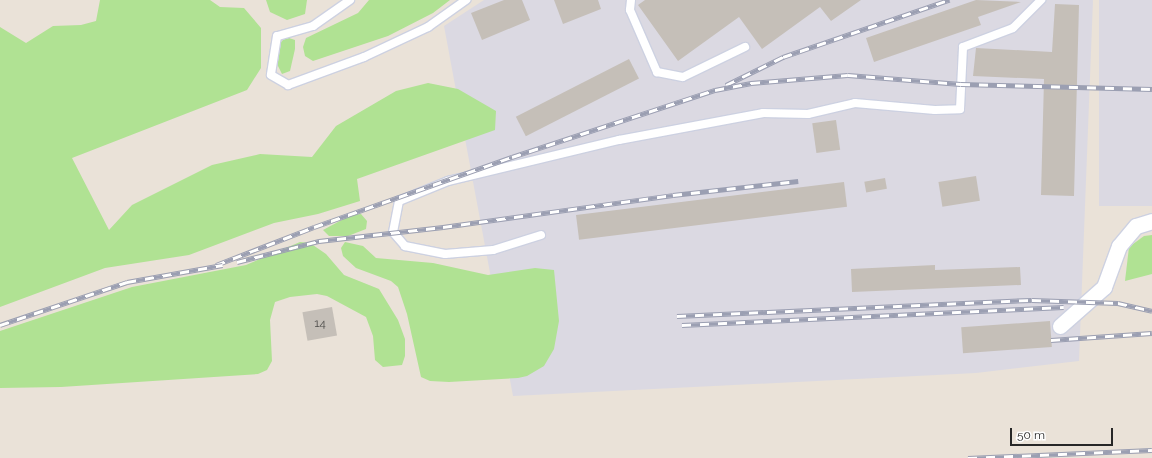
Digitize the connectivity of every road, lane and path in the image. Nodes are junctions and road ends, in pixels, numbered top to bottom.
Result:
1 (350, 0) edge
2 (466, 0) edge
3 (631, 0) edge
4 (1041, 0) edge
5 (745, 47) dead end
6 (1152, 221) edge
7 (541, 236) dead end
8 (1060, 326) dead end

1 - 2 lane
3 - 5 lane
4 - 7 lane
6 - 8 street

